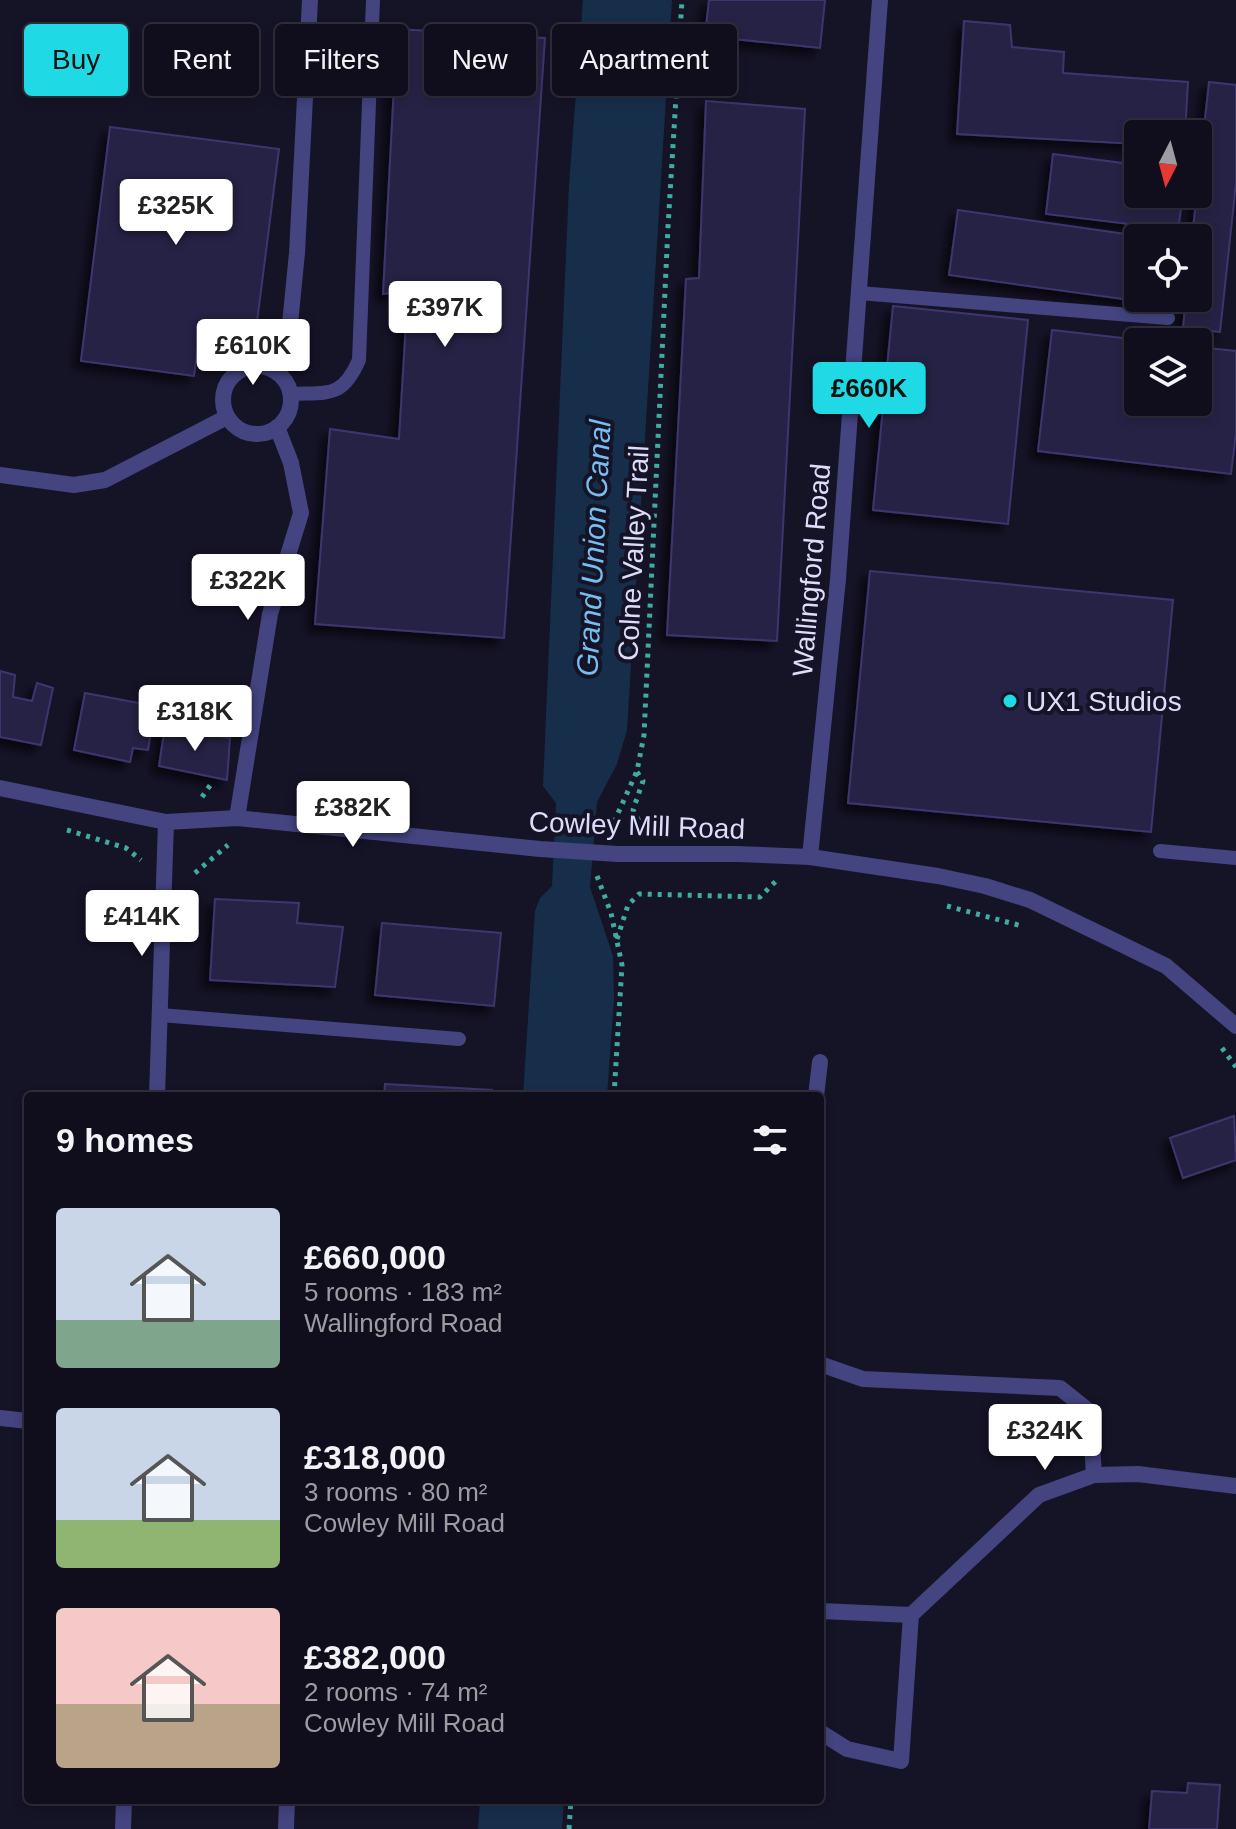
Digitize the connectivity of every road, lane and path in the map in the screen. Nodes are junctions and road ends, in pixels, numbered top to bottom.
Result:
1 (310, 0) edge
2 (373, 0) edge
3 (682, 0) edge
4 (880, 0) edge
5 (859, 293) junction
6 (1168, 318) dead end
7 (277, 372) junction
8 (290, 394) junction
9 (227, 417) junction
10 (277, 427) junction
11 (0, 475) edge
12 (637, 771) junction
13 (0, 788) edge
14 (237, 818) junction
15 (166, 822) junction
16 (609, 836) dead end
17 (106, 843) dead end
18 (1160, 851) dead end
19 (657, 855) junction
20 (810, 857) junction
21 (1236, 858) edge
22 (601, 864) dead end
23 (146, 870) dead end
24 (779, 878) dead end
25 (940, 904) dead end
26 (1026, 928) dead end
27 (617, 940) junction
28 (160, 1015) junction
29 (1234, 1019) edge
30 (459, 1039) dead end
31 (1216, 1040) dead end
32 (820, 1062) dead end
33 (1236, 1067) edge
34 (157, 1092) edge
35 (614, 1092) edge
36 (816, 1092) edge
37 (824, 1365) edge
38 (0, 1418) edge
39 (24, 1421) edge
40 (1094, 1475) junction
41 (1236, 1486) edge
42 (824, 1611) edge
43 (911, 1615) junction
44 (824, 1735) edge
45 (124, 1804) edge
46 (287, 1804) edge
47 (571, 1804) edge
48 (123, 1829) edge
49 (286, 1829) edge
50 (569, 1829) edge

1 - 7 street
2 - 8 lane
3 - 12 path, Colne Valley Trail
4 - 5 street, Wallingford Road
5 - 6 lane
5 - 20 street, Wallingford Road
7 - 8 street
7 - 9 street
8 - 10 street
9 - 10 street
9 - 11 street
10 - 14 street
12 - 16 path, Colne Valley Trail
12 - 19 path
13 - 15 street, Cowley Mill Road
14 - 15 street, Cowley Mill Road
14 - 19 street, Cowley Mill Road
15 - 28 street
17 - 23 path
18 - 21 lane
19 - 20 street, Cowley Mill Road
20 - 29 street, Cowley Mill Road
22 - 27 path
24 - 27 path
25 - 26 path
27 - 35 path
28 - 30 lane
28 - 34 street
31 - 33 path
32 - 36 street
37 - 40 street
38 - 39 street
40 - 41 street
40 - 43 street
42 - 43 street
43 - 44 street
45 - 48 street
46 - 49 street
47 - 50 path

